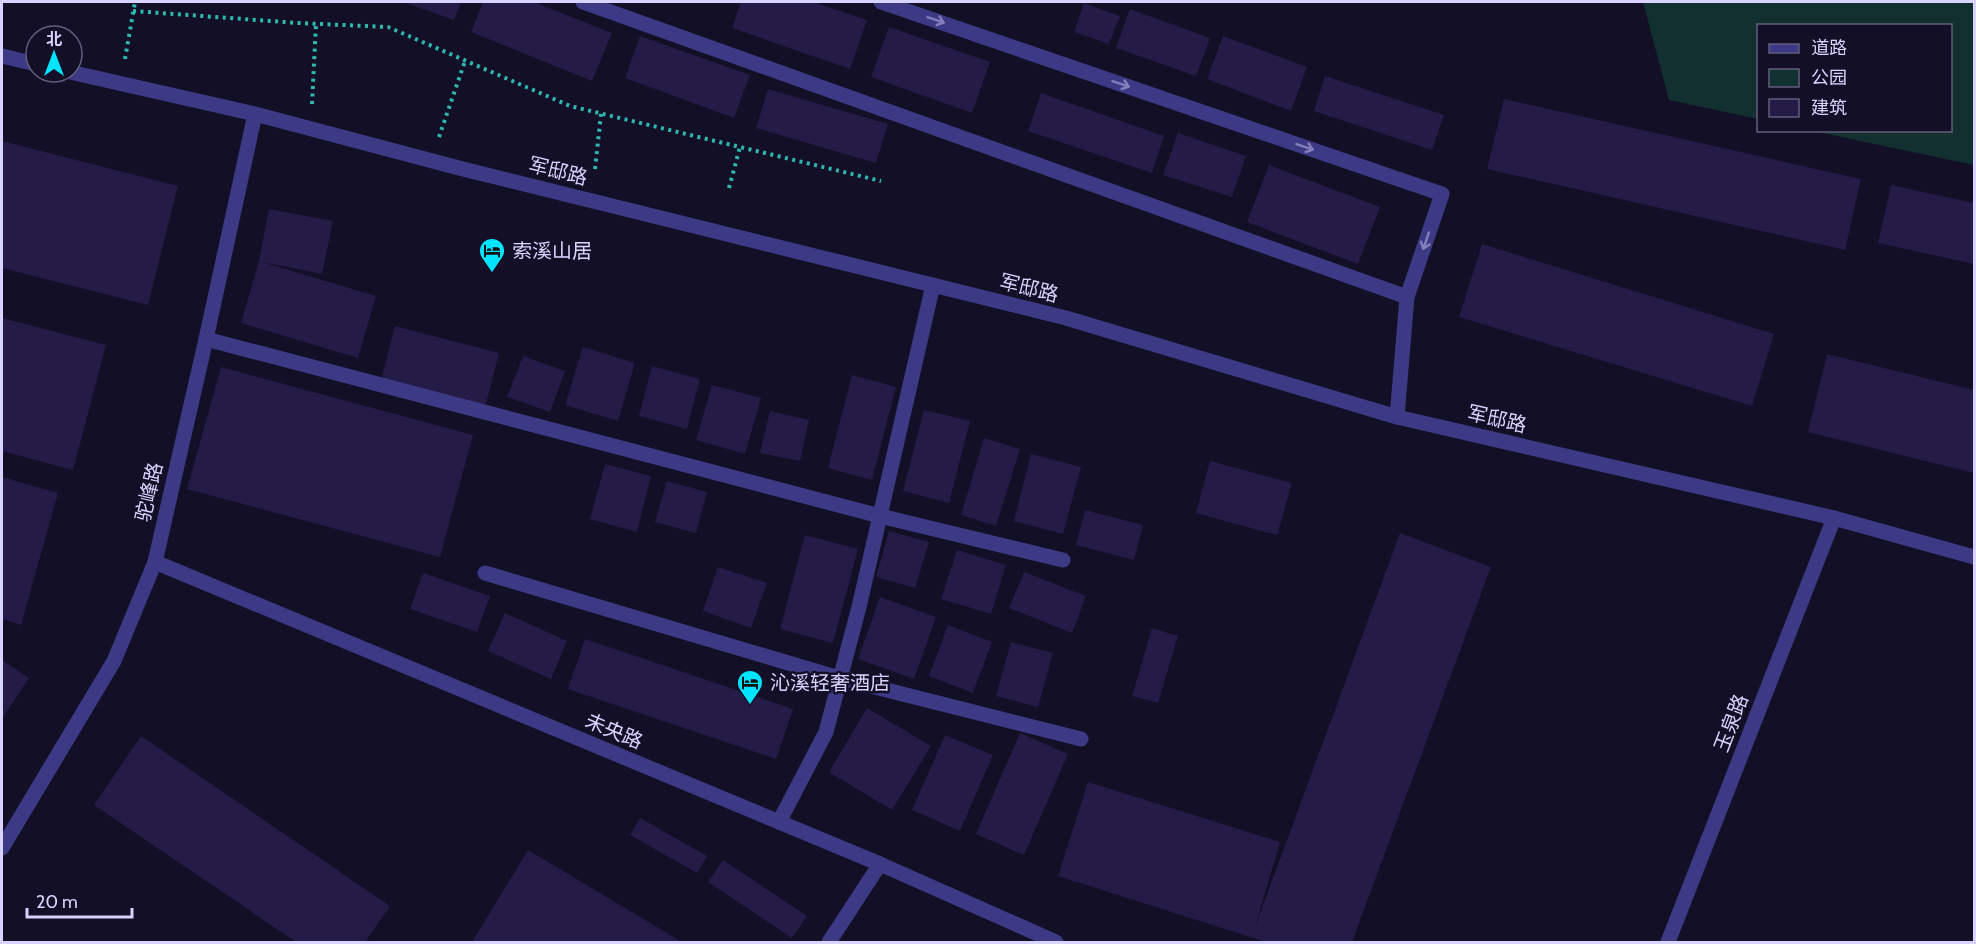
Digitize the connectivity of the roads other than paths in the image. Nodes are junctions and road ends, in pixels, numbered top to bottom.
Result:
1 (583, 2) edge
2 (881, 2) edge
3 (2, 56) edge
4 (24, 61) edge
5 (84, 75) edge
6 (255, 114) junction
7 (933, 285) junction
8 (1407, 297) junction
9 (206, 339) junction
10 (1397, 417) junction
11 (880, 516) junction
12 (1834, 518) junction
13 (1974, 557) edge
14 (1064, 560) dead end
15 (155, 562) junction
16 (485, 573) dead end
17 (839, 678) junction
18 (1081, 739) dead end
19 (779, 822) junction
20 (2, 849) edge
21 (880, 864) junction
22 (830, 942) edge
23 (1056, 942) edge
24 (1668, 942) edge

1 - 8 street
2 -> 8 street
3 - 4 street
5 - 6 street, 军邸路
6 - 7 street, 军邸路
6 - 9 street, 驼峰路
7 - 10 street, 军邸路
7 - 11 street
8 - 10 street
9 - 11 street
9 - 15 street, 驼峰路
10 - 12 street, 军邸路
11 - 14 street
11 - 17 street
12 - 13 street, 军邸路
12 - 24 street, 玉泉路
15 - 19 street, 未央路
15 - 20 street, 驼峰路
16 - 17 street
17 - 18 street
17 - 19 street
19 - 21 street, 未央路
21 - 22 street
21 - 23 street, 未央路

